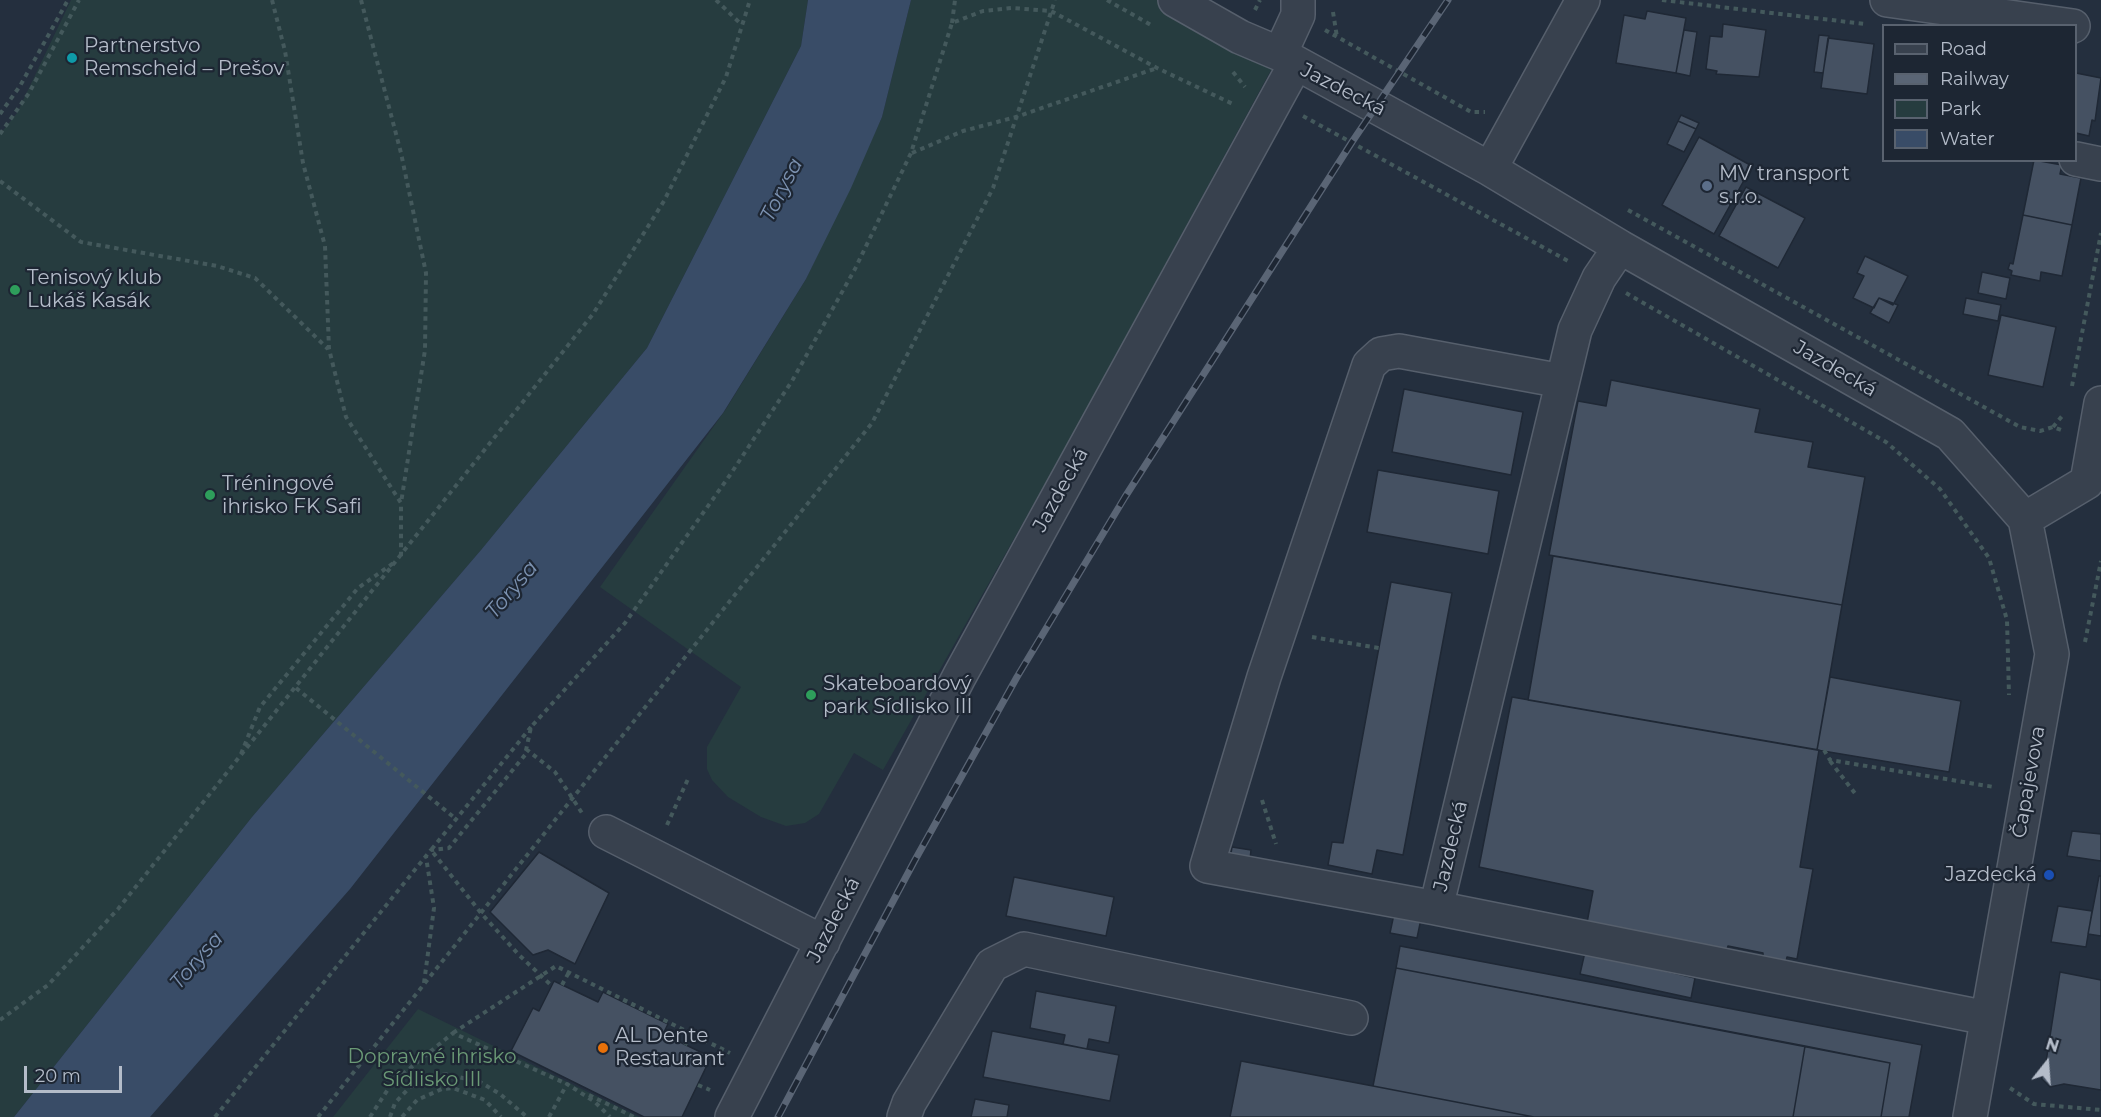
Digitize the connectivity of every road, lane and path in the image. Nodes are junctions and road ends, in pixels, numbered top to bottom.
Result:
1 (68, 0) edge
2 (79, 0) edge
3 (272, 0) edge
4 (361, 0) edge
5 (716, 0) edge
6 (750, 0) edge
7 (955, 0) edge
8 (1055, 0) edge
9 (1175, 0) edge
10 (1583, 0) edge
11 (1662, 0) edge
12 (1923, 2) edge
13 (1298, 8) edge
14 (1333, 9) dead end
15 (1051, 11) junction
16 (1880, 12) edge
17 (952, 23) junction
18 (2061, 24) edge
19 (742, 25) junction
20 (2077, 26) edge
21 (2101, 29) edge
22 (1337, 38) junction
23 (1288, 58) junction
24 (1225, 66) dead end
25 (1157, 68) junction
26 (1251, 99) junction
27 (0, 114) edge
28 (1016, 117) junction
29 (1513, 129) junction
30 (0, 134) edge
31 (911, 153) junction
32 (2077, 159) edge
33 (2101, 164) edge
34 (1490, 169) junction
35 (0, 182) edge
36 (1623, 207) dead end
37 (2101, 233) edge
38 (1620, 248) junction
39 (1599, 278) junction
40 (328, 349) junction
41 (1562, 381) junction
42 (2070, 397) dead end
43 (2101, 404) edge
44 (2067, 409) dead end
45 (2053, 427) junction
46 (2095, 438) junction
47 (401, 503) junction
48 (2025, 519) junction
49 (401, 558) junction
50 (2101, 561) edge
51 (1279, 631) junction
52 (1379, 648) dead end
53 (2083, 654) dead end
54 (296, 688) junction
55 (2008, 704) dead end
56 (531, 727) junction
57 (526, 749) junction
58 (1824, 750) dead end
59 (240, 757) junction
60 (1830, 760) junction
61 (688, 779) dead end
62 (2001, 788) dead end
63 (1857, 796) dead end
64 (1262, 797) dead end
65 (573, 798) junction
66 (456, 819) junction
67 (606, 832) dead end
68 (431, 850) junction
69 (426, 856) junction
70 (652, 856) junction
71 (1295, 882) junction
72 (1436, 909) junction
73 (481, 913) junction
74 (822, 942) junction
75 (569, 972) junction
76 (540, 977) junction
77 (424, 984) junction
78 (552, 986) dead end
79 (562, 986) dead end
80 (1351, 1018) dead end
81 (1987, 1018) junction
82 (0, 1020) edge
83 (453, 1033) junction
84 (691, 1033) junction
85 (686, 1045) dead end
86 (738, 1057) dead end
87 (2012, 1078) dead end
88 (567, 1084) junction
89 (580, 1090) junction
90 (2101, 1110) edge
91 (215, 1117) edge
92 (318, 1117) edge
93 (370, 1117) edge
94 (390, 1117) edge
95 (402, 1117) edge
96 (501, 1117) edge
97 (526, 1117) edge
98 (549, 1117) edge
99 (610, 1117) edge
100 (634, 1117) edge
101 (732, 1117) edge
102 (904, 1117) edge
103 (1970, 1117) edge

1 - 27 path
2 - 30 path
3 - 40 path
4 - 47 path
5 - 19 path
6 - 19 path
7 - 17 path
8 - 15 path
9 - 23 street
10 - 29 street
11 - 16 path
12 - 16 street
12 - 18 street
13 - 22 path
13 - 23 street, Jazdecká
14 - 22 path
15 - 17 path
15 - 25 path
15 - 28 path
17 - 31 path
19 - 49 path
20 - 21 street
22 - 29 path
23 - 26 street, Jazdecká
23 - 34 street, Jazdecká
24 - 26 path
25 - 26 path
25 - 28 path
26 - 39 path
26 - 74 street, Jazdecká
28 - 31 path
28 - 65 path
29 - 34 street
31 - 56 path
32 - 33 street
34 - 38 street, Jazdecká
35 - 40 path
36 - 45 path
37 - 42 path
38 - 39 street, Jazdecká
38 - 48 street, Jazdecká
39 - 41 street, Jazdecká
39 - 55 path
40 - 47 path
41 - 51 street
41 - 72 street, Jazdecká
43 - 46 street
44 - 45 path
45 - 46 path
46 - 48 street
47 - 49 path
48 - 81 street, Čapajevova
49 - 54 path
49 - 59 path
50 - 53 path
51 - 52 path
51 - 71 street
54 - 59 path
54 - 66 path
56 - 57 path
56 - 66 path
57 - 65 path
57 - 68 path
58 - 60 path
59 - 82 path
60 - 62 path
60 - 63 path
61 - 70 path
64 - 71 path
65 - 73 path
66 - 68 path
67 - 70 street
68 - 69 path
68 - 73 path
69 - 77 path
69 - 91 path
70 - 74 street
71 - 72 street
72 - 81 street, Jazdecká
73 - 76 path
73 - 77 path
74 - 101 street, Jazdecká
75 - 76 path
75 - 79 path
75 - 84 path
76 - 78 path
76 - 83 path
77 - 92 path
80 - 102 street
81 - 103 street, Čapajevova
83 - 88 path
83 - 93 path
84 - 85 path
84 - 86 path
87 - 90 path
88 - 89 path
88 - 98 path
89 - 99 path
89 - 100 path
94 - 97 path
95 - 96 path

